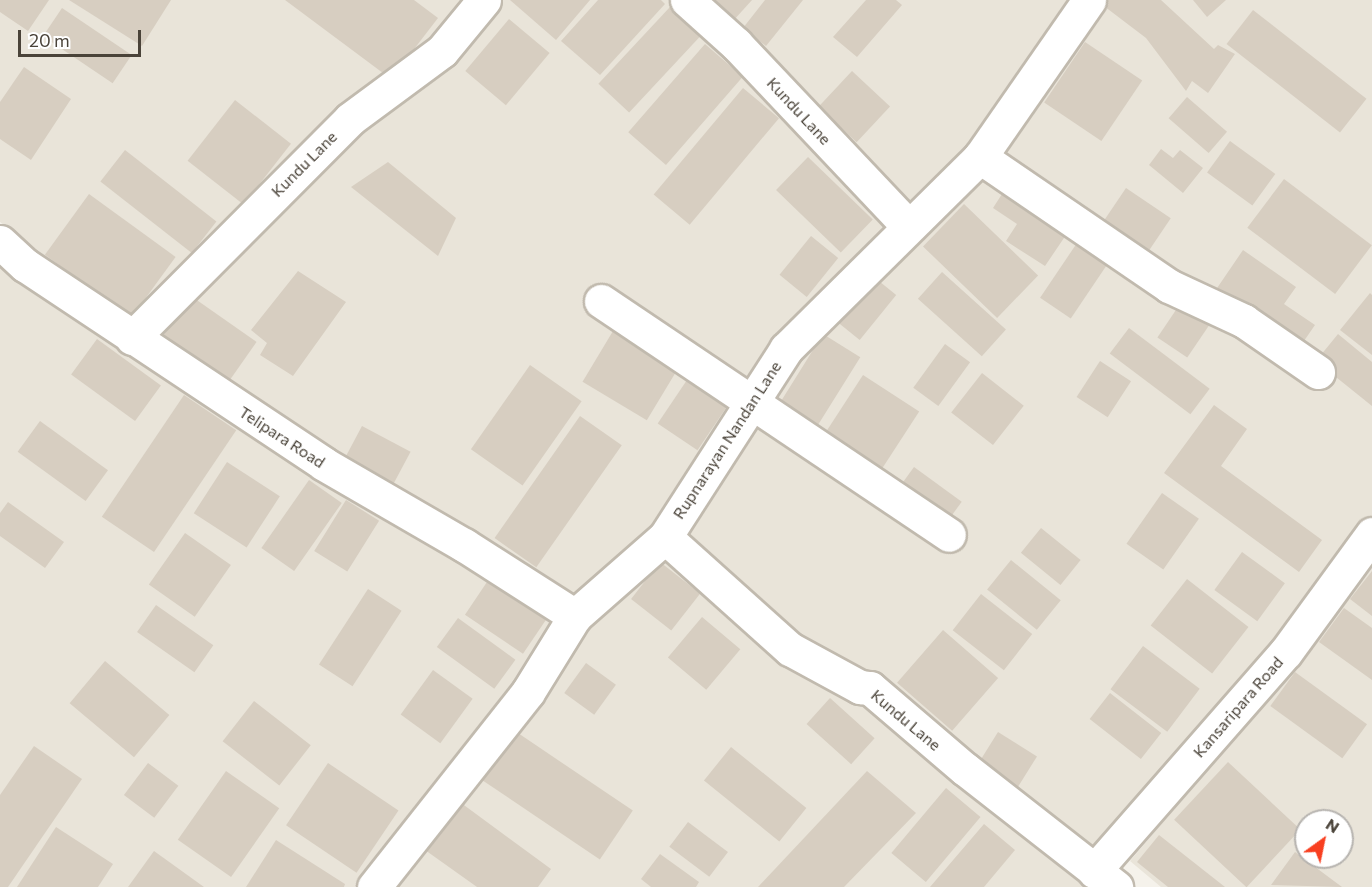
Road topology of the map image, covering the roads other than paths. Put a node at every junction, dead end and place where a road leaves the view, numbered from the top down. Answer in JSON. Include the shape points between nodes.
{"nodes":[{"id":1,"x":484,"y":0,"type":"edge"},
{"id":2,"x":687,"y":0,"type":"edge"},
{"id":3,"x":1089,"y":0,"type":"edge"},
{"id":4,"x":980,"y":157,"type":"junction"},
{"id":5,"x":908,"y":226,"type":"junction"},
{"id":6,"x":0,"y":242,"type":"edge"},
{"id":7,"x":601,"y":301,"type":"dead end"},
{"id":8,"x":132,"y":338,"type":"junction"},
{"id":9,"x":1318,"y":372,"type":"dead end"},
{"id":10,"x":752,"y":402,"type":"junction"},
{"id":11,"x":1372,"y":534,"type":"edge"},
{"id":12,"x":949,"y":535,"type":"dead end"},
{"id":13,"x":665,"y":537,"type":"junction"},
{"id":14,"x":575,"y":616,"type":"junction"},
{"id":15,"x":1105,"y":879,"type":"edge"},
{"id":16,"x":374,"y":887,"type":"edge"}],
"edges":[{"from":1,"to":8,"type":"street","name":"Kundu Lane","via":[[442,51],[350,119]]},
{"from":2,"to":5,"type":"street","name":"Kundu Lane","via":[[736,44]]},
{"from":3,"to":4,"type":"street","name":"Rupnarayan Nandan Lane"},
{"from":4,"to":5,"type":"street","name":"Rupnarayan Nandan Lane"},
{"from":4,"to":9,"type":"street","via":[[1169,286],[1239,318]]},
{"from":5,"to":10,"type":"street","name":"Rupnarayan Nandan Lane","via":[[786,349]]},
{"from":6,"to":8,"type":"street","name":"Telipara Road","via":[[26,266]]},
{"from":7,"to":10,"type":"street"},
{"from":8,"to":14,"type":"street","name":"Telipara Road","via":[[324,464],[464,544]]},
{"from":10,"to":12,"type":"street"},
{"from":10,"to":13,"type":"street","name":"Rupnarayan Nandan Lane"},
{"from":11,"to":15,"type":"street","name":"Kansaripara Road","via":[[1286,652]]},
{"from":13,"to":14,"type":"street","name":"Rupnarayan Nandan Lane"},
{"from":13,"to":15,"type":"street","name":"Kundu Lane","via":[[790,650],[860,687],[870,688]]},
{"from":14,"to":16,"type":"street","name":"Rupnarayan Nandan Lane","via":[[528,692]]}]}
